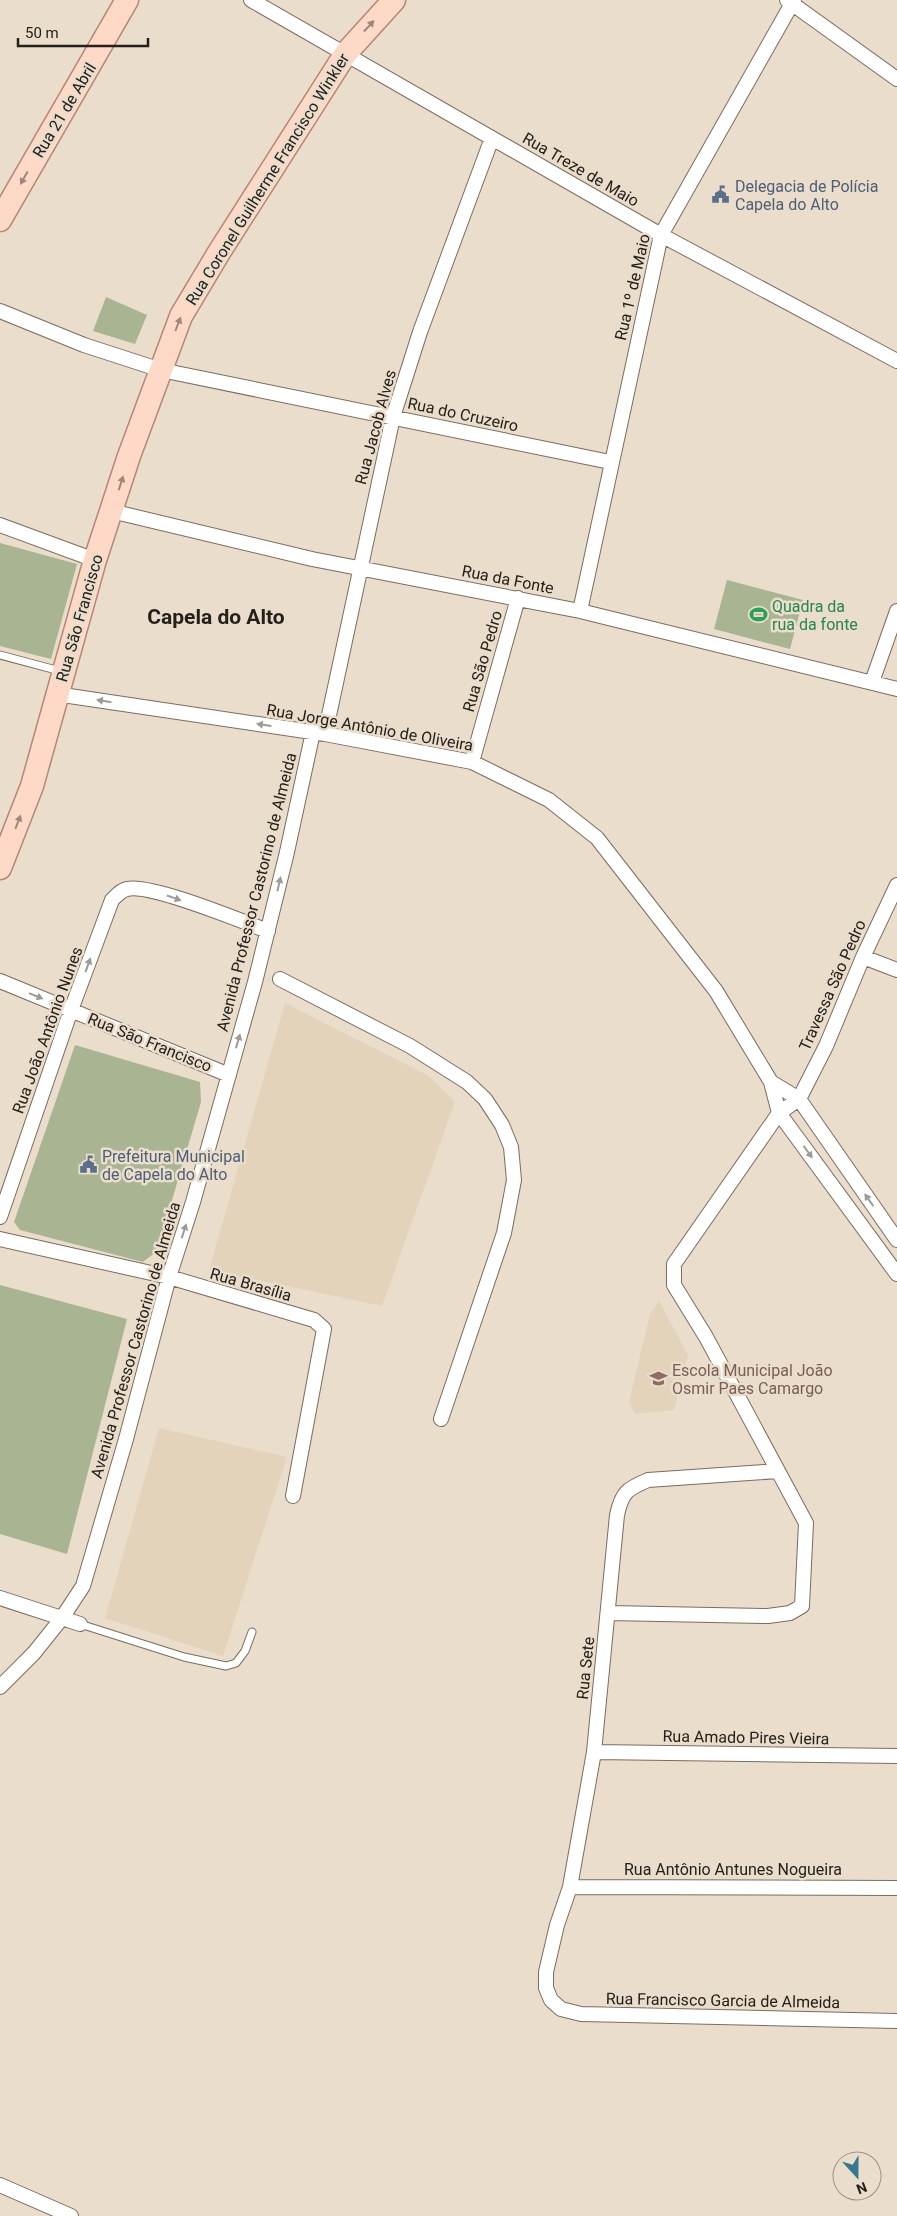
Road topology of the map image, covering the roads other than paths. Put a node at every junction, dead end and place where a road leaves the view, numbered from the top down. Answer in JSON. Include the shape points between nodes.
{"nodes":[{"id":1,"x":127,"y":0,"type":"edge"},
{"id":2,"x":251,"y":0,"type":"edge"},
{"id":3,"x":394,"y":0,"type":"edge"},
{"id":4,"x":791,"y":1,"type":"edge"},
{"id":5,"x":346,"y":53,"type":"junction"},
{"id":6,"x":897,"y":79,"type":"edge"},
{"id":7,"x":492,"y":138,"type":"junction"},
{"id":8,"x":0,"y":220,"type":"edge"},
{"id":9,"x":661,"y":235,"type":"junction"},
{"id":10,"x":0,"y":299,"type":"edge"},
{"id":11,"x":0,"y":311,"type":"edge"},
{"id":12,"x":22,"y":320,"type":"junction"},
{"id":13,"x":897,"y":361,"type":"edge"},
{"id":14,"x":161,"y":370,"type":"junction"},
{"id":15,"x":393,"y":416,"type":"junction"},
{"id":16,"x":610,"y":462,"type":"junction"},
{"id":17,"x":111,"y":511,"type":"junction"},
{"id":18,"x":0,"y":526,"type":"edge"},
{"id":19,"x":95,"y":560,"type":"junction"},
{"id":20,"x":359,"y":568,"type":"junction"},
{"id":21,"x":518,"y":598,"type":"junction"},
{"id":22,"x":580,"y":611,"type":"junction"},
{"id":23,"x":897,"y":611,"type":"edge"},
{"id":24,"x":0,"y":656,"type":"edge"},
{"id":25,"x":64,"y":672,"type":"junction"},
{"id":26,"x":872,"y":682,"type":"junction"},
{"id":27,"x":897,"y":690,"type":"edge"},
{"id":28,"x":56,"y":694,"type":"junction"},
{"id":29,"x":319,"y":733,"type":"junction"},
{"id":30,"x":472,"y":762,"type":"junction"},
{"id":31,"x":0,"y":868,"type":"edge"},
{"id":32,"x":897,"y":885,"type":"edge"},
{"id":33,"x":268,"y":931,"type":"junction"},
{"id":34,"x":863,"y":957,"type":"junction"},
{"id":35,"x":897,"y":970,"type":"edge"},
{"id":36,"x":280,"y":979,"type":"dead end"},
{"id":37,"x":0,"y":981,"type":"edge"},
{"id":38,"x":71,"y":1010,"type":"junction"},
{"id":39,"x":229,"y":1074,"type":"junction"},
{"id":40,"x":771,"y":1082,"type":"junction"},
{"id":41,"x":799,"y":1099,"type":"junction"},
{"id":42,"x":780,"y":1113,"type":"junction"},
{"id":43,"x":0,"y":1217,"type":"edge"},
{"id":44,"x":0,"y":1239,"type":"edge"},
{"id":45,"x":897,"y":1240,"type":"edge"},
{"id":46,"x":897,"y":1274,"type":"edge"},
{"id":47,"x":168,"y":1277,"type":"junction"},
{"id":48,"x":441,"y":1419,"type":"dead end"},
{"id":49,"x":778,"y":1471,"type":"junction"},
{"id":50,"x":293,"y":1496,"type":"dead end"},
{"id":51,"x":0,"y":1598,"type":"edge"},
{"id":52,"x":608,"y":1613,"type":"junction"},
{"id":53,"x":62,"y":1618,"type":"junction"},
{"id":54,"x":80,"y":1624,"type":"joint"},
{"id":55,"x":252,"y":1632,"type":"dead end"},
{"id":56,"x":0,"y":1687,"type":"edge"},
{"id":57,"x":594,"y":1752,"type":"junction"},
{"id":58,"x":897,"y":1756,"type":"edge"},
{"id":59,"x":570,"y":1887,"type":"junction"},
{"id":60,"x":897,"y":1888,"type":"edge"},
{"id":61,"x":552,"y":2000,"type":"joint"},
{"id":62,"x":897,"y":2021,"type":"edge"},
{"id":63,"x":0,"y":2184,"type":"edge"},
{"id":64,"x":71,"y":2216,"type":"edge"}],
"edges":[{"from":1,"to":8,"type":"main road","name":"Rua 21 de Abril","one_way":true},
{"from":2,"to":5,"type":"street","name":"Rua Treze de Maio"},
{"from":5,"to":3,"type":"main road","name":"Rua Coronel Guilherme Francisco Winkler","one_way":true},
{"from":4,"to":6,"type":"street"},
{"from":4,"to":9,"type":"street","name":"Rua 1º de Maio"},
{"from":5,"to":7,"type":"street","name":"Rua Treze de Maio"},
{"from":14,"to":5,"type":"main road","name":"Rua Coronel Guilherme Francisco Winkler","one_way":true,"via":[[181,316]]},
{"from":7,"to":9,"type":"street","name":"Rua Treze de Maio"},
{"from":7,"to":15,"type":"street","name":"Rua Jacob Alves","via":[[420,332]]},
{"from":9,"to":13,"type":"street","name":"Rua Treze de Maio"},
{"from":9,"to":16,"type":"street","name":"Rua 1º de Maio"},
{"from":10,"to":12,"type":"street"},
{"from":11,"to":12,"type":"street","name":"Rua do Cruzeiro"},
{"from":12,"to":14,"type":"street","name":"Rua do Cruzeiro","via":[[84,345]]},
{"from":14,"to":15,"type":"street","name":"Rua do Cruzeiro"},
{"from":17,"to":14,"type":"main road","name":"Rua São Francisco","one_way":true},
{"from":15,"to":16,"type":"street","name":"Rua do Cruzeiro"},
{"from":15,"to":20,"type":"street","name":"Rua Jacob Alves"},
{"from":16,"to":22,"type":"street","name":"Rua 1º de Maio"},
{"from":17,"to":19,"type":"main road","name":"Rua São Francisco"},
{"from":17,"to":20,"type":"street","name":"Rua da Fonte"},
{"from":18,"to":19,"type":"street"},
{"from":19,"to":25,"type":"main road","name":"Rua São Francisco"},
{"from":20,"to":21,"type":"street","name":"Rua da Fonte"},
{"from":20,"to":29,"type":"street","name":"Rua Jacob Alves"},
{"from":21,"to":22,"type":"street","name":"Rua da Fonte"},
{"from":21,"to":30,"type":"street","name":"Rua São Pedro"},
{"from":22,"to":26,"type":"street","name":"Rua da Fonte"},
{"from":23,"to":26,"type":"street"},
{"from":24,"to":25,"type":"lane"},
{"from":25,"to":28,"type":"main road","name":"Rua São Francisco"},
{"from":26,"to":27,"type":"street","name":"Rua da Fonte"},
{"from":29,"to":28,"type":"street","name":"Rua Jorge Antônio de Oliveira","one_way":true},
{"from":31,"to":28,"type":"main road","name":"Rua São Francisco","one_way":true,"via":[[32,786]]},
{"from":29,"to":30,"type":"street","name":"Rua Jorge Antônio de Oliveira"},
{"from":33,"to":29,"type":"street","name":"Avenida Professor Castorino de Almeida","one_way":true},
{"from":30,"to":40,"type":"street","name":"Rua Jorge Antônio de Oliveira","via":[[549,800],[597,838],[716,991]]},
{"from":32,"to":34,"type":"street","name":"Travessa São Pedro"},
{"from":38,"to":33,"type":"street","name":"Rua João Antônio Nunes","one_way":true,"via":[[112,900],[127,889],[151,890]]},
{"from":39,"to":33,"type":"street","name":"Avenida Professor Castorino de Almeida","one_way":true},
{"from":34,"to":35,"type":"street"},
{"from":34,"to":41,"type":"street","name":"Travessa São Pedro","via":[[826,1046]]},
{"from":36,"to":48,"type":"street","via":[[410,1046],[466,1082],[485,1099],[502,1125],[511,1147],[514,1180],[504,1233]]},
{"from":37,"to":38,"type":"street","name":"Rua São Francisco","one_way":true},
{"from":38,"to":39,"type":"street","name":"Rua São Francisco"},
{"from":38,"to":43,"type":"street","name":"Rua João Antônio Nunes"},
{"from":47,"to":39,"type":"street","name":"Avenida Professor Castorino de Almeida","one_way":true},
{"from":40,"to":41,"type":"street"},
{"from":40,"to":42,"type":"street"},
{"from":41,"to":42,"type":"street"},
{"from":45,"to":41,"type":"street","one_way":true},
{"from":42,"to":46,"type":"street","one_way":true},
{"from":42,"to":49,"type":"street","via":[[674,1264],[674,1285],[706,1337]]},
{"from":44,"to":47,"type":"street","name":"Rua Brasília"},
{"from":47,"to":50,"type":"street","name":"Rua Brasília","via":[[314,1320],[324,1329]]},
{"from":47,"to":53,"type":"street","name":"Avenida Professor Castorino de Almeida","via":[[83,1586]]},
{"from":49,"to":52,"type":"street","name":"Rua Sete","via":[[648,1480],[631,1487],[621,1496],[617,1514]]},
{"from":49,"to":52,"type":"street","via":[[806,1523],[802,1606],[790,1613],[768,1616]]},
{"from":51,"to":53,"type":"street"},
{"from":52,"to":57,"type":"street","name":"Rua Sete"},
{"from":53,"to":54,"type":"street"},
{"from":53,"to":56,"type":"street","name":"Avenida Professor Castorino de Almeida","via":[[34,1653]]},
{"from":54,"to":55,"type":"lane","via":[[184,1657],[226,1666],[236,1663]]},
{"from":57,"to":58,"type":"street","name":"Rua Amado Pires Vieira"},
{"from":57,"to":59,"type":"street","name":"Rua Sete"},
{"from":59,"to":60,"type":"street","name":"Rua Antônio Antunes Nogueira"},
{"from":59,"to":61,"type":"street","name":"Rua Sete","via":[[546,1972],[546,1988]]},
{"from":61,"to":62,"type":"street","name":"Rua Francisco Garcia de Almeida","via":[[561,2009],[581,2014]]},
{"from":63,"to":64,"type":"street"}]}
